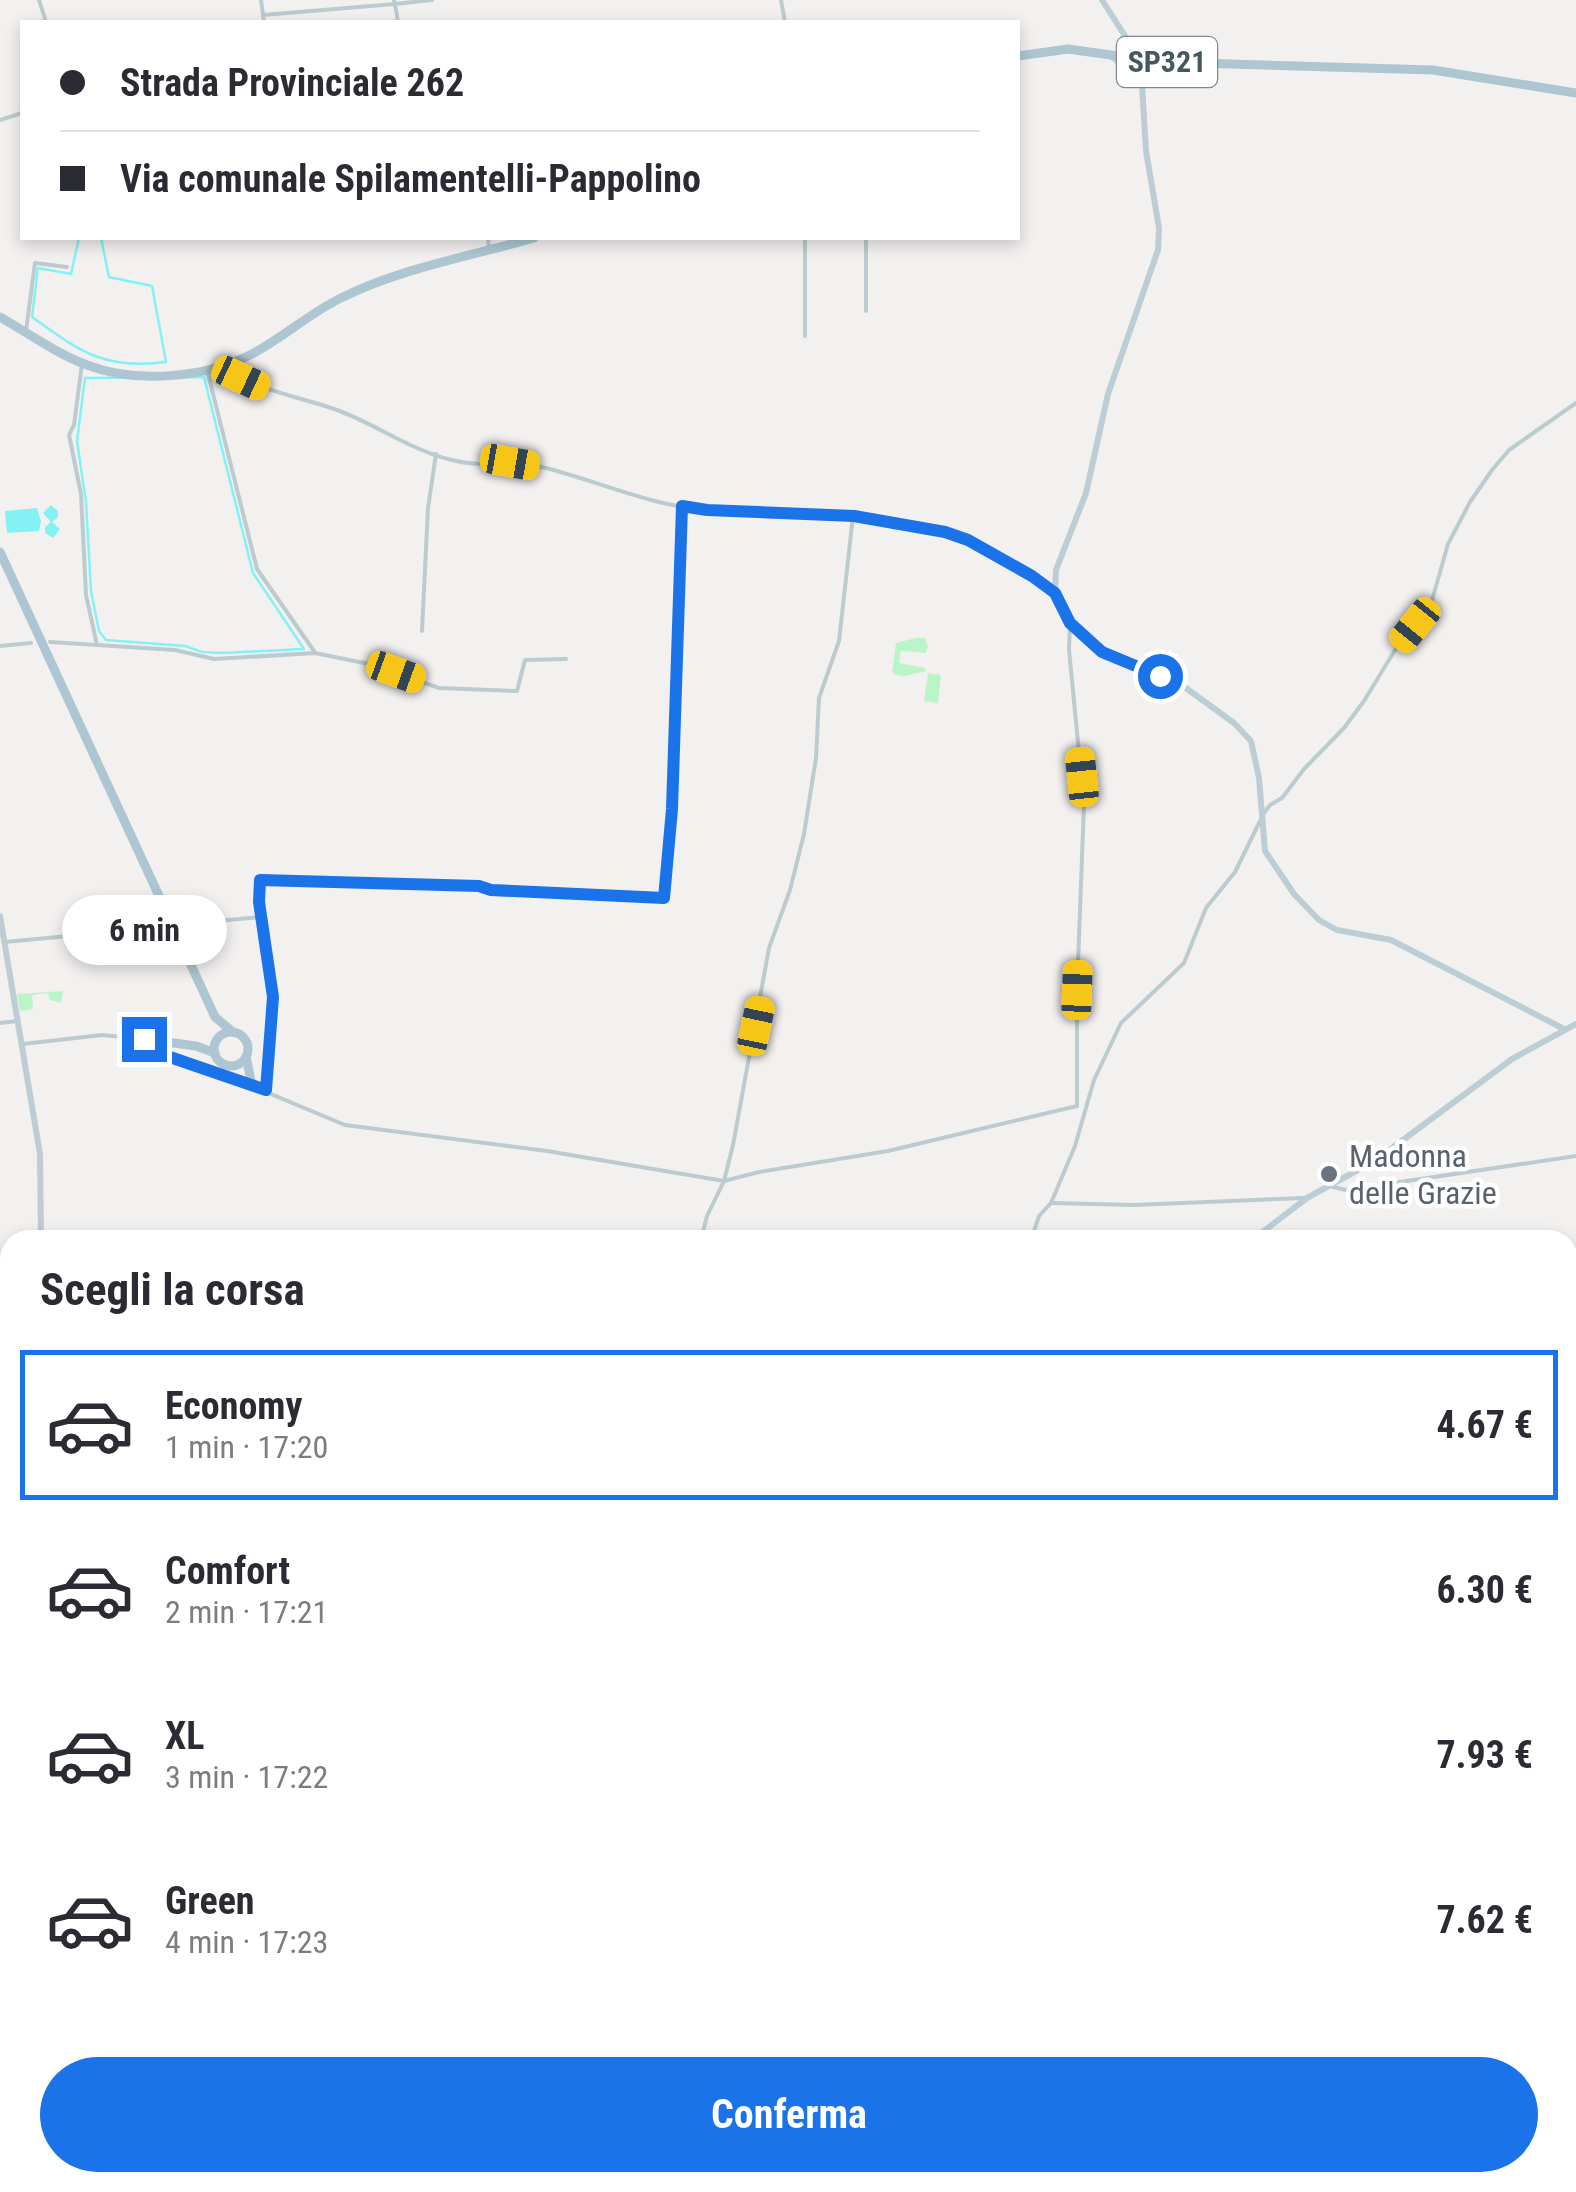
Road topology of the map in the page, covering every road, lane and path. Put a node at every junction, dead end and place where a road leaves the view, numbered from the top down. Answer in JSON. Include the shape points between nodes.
{"nodes":[{"id":1,"x":261,"y":0,"type":"edge"},
{"id":2,"x":432,"y":0,"type":"edge"},
{"id":3,"x":1102,"y":0,"type":"edge"},
{"id":4,"x":395,"y":2,"type":"edge"},
{"id":5,"x":263,"y":15,"type":"junction"},
{"id":6,"x":264,"y":20,"type":"edge"},
{"id":7,"x":1122,"y":34,"type":"junction"},
{"id":8,"x":1132,"y":48,"type":"junction"},
{"id":9,"x":1106,"y":54,"type":"junction"},
{"id":10,"x":1020,"y":56,"type":"edge"},
{"id":11,"x":1136,"y":60,"type":"junction"},
{"id":12,"x":1162,"y":62,"type":"junction"},
{"id":13,"x":1142,"y":90,"type":"junction"},
{"id":14,"x":1576,"y":92,"type":"edge"},
{"id":15,"x":488,"y":240,"type":"edge"},
{"id":16,"x":527,"y":240,"type":"edge"},
{"id":17,"x":805,"y":240,"type":"edge"},
{"id":18,"x":866,"y":240,"type":"edge"},
{"id":19,"x":490,"y":250,"type":"junction"},
{"id":20,"x":67,"y":266,"type":"dead end"},
{"id":21,"x":866,"y":311,"type":"dead end"},
{"id":22,"x":0,"y":316,"type":"edge"},
{"id":23,"x":26,"y":331,"type":"junction"},
{"id":24,"x":805,"y":336,"type":"dead end"},
{"id":25,"x":82,"y":364,"type":"junction"},
{"id":26,"x":225,"y":366,"type":"junction"},
{"id":27,"x":207,"y":370,"type":"junction"},
{"id":28,"x":1576,"y":403,"type":"edge"},
{"id":29,"x":436,"y":454,"type":"junction"},
{"id":30,"x":682,"y":506,"type":"junction"},
{"id":31,"x":854,"y":516,"type":"junction"},
{"id":32,"x":0,"y":552,"type":"edge"},
{"id":33,"x":1055,"y":593,"type":"junction"},
{"id":34,"x":1070,"y":623,"type":"junction"},
{"id":35,"x":422,"y":631,"type":"dead end"},
{"id":36,"x":50,"y":642,"type":"dead end"},
{"id":37,"x":31,"y":643,"type":"dead end"},
{"id":38,"x":96,"y":645,"type":"junction"},
{"id":39,"x":0,"y":646,"type":"edge"},
{"id":40,"x":315,"y":653,"type":"junction"},
{"id":41,"x":566,"y":659,"type":"dead end"},
{"id":42,"x":1262,"y":817,"type":"junction"},
{"id":43,"x":0,"y":916,"type":"edge"},
{"id":44,"x":262,"y":916,"type":"junction"},
{"id":45,"x":184,"y":924,"type":"dead end"},
{"id":46,"x":163,"y":927,"type":"dead end"},
{"id":47,"x":5,"y":942,"type":"junction"},
{"id":48,"x":216,"y":1017,"type":"junction"},
{"id":49,"x":18,"y":1021,"type":"junction"},
{"id":50,"x":0,"y":1023,"type":"edge"},
{"id":51,"x":1576,"y":1024,"type":"edge"},
{"id":52,"x":1564,"y":1030,"type":"junction"},
{"id":53,"x":232,"y":1032,"type":"junction"},
{"id":54,"x":144,"y":1039,"type":"junction"},
{"id":55,"x":218,"y":1039,"type":"junction"},
{"id":56,"x":23,"y":1044,"type":"junction"},
{"id":57,"x":196,"y":1046,"type":"junction"},
{"id":58,"x":215,"y":1053,"type":"junction"},
{"id":59,"x":242,"y":1060,"type":"junction"},
{"id":60,"x":251,"y":1080,"type":"junction"},
{"id":61,"x":266,"y":1090,"type":"junction"},
{"id":62,"x":1576,"y":1156,"type":"edge"},
{"id":63,"x":724,"y":1181,"type":"junction"},
{"id":64,"x":1329,"y":1186,"type":"junction"},
{"id":65,"x":1307,"y":1198,"type":"junction"},
{"id":66,"x":1050,"y":1203,"type":"junction"},
{"id":67,"x":41,"y":1230,"type":"edge"},
{"id":68,"x":704,"y":1230,"type":"edge"},
{"id":69,"x":1034,"y":1230,"type":"edge"},
{"id":70,"x":1265,"y":1230,"type":"edge"}],
"edges":[{"from":1,"to":5,"type":"street"},
{"from":2,"to":4,"type":"street"},
{"from":3,"to":7,"type":"street"},
{"from":4,"to":5,"type":"street"},
{"from":5,"to":6,"type":"street"},
{"from":7,"to":8,"type":"street"},
{"from":7,"to":9,"type":"street","via":[[1116,50]]},
{"from":7,"to":11,"type":"street","via":[[1128,56]]},
{"from":8,"to":11,"type":"street"},
{"from":8,"to":12,"type":"street"},
{"from":9,"to":10,"type":"main road","number":"SP321","via":[[1068,49]]},
{"from":9,"to":11,"type":"main road","number":"SP321"},
{"from":9,"to":13,"type":"street","via":[[1133,71]]},
{"from":11,"to":12,"type":"main road","number":"SP321"},
{"from":11,"to":13,"type":"street"},
{"from":12,"to":13,"type":"street","via":[[1146,72]]},
{"from":12,"to":14,"type":"main road","number":"SP321","via":[[1455,72]]},
{"from":13,"to":33,"type":"street","via":[[1158,250],[1108,394]]},
{"from":15,"to":19,"type":"street"},
{"from":16,"to":19,"type":"main road"},
{"from":17,"to":24,"type":"street"},
{"from":18,"to":21,"type":"street"},
{"from":19,"to":26,"type":"main road","via":[[345,296]]},
{"from":20,"to":23,"type":"street","via":[[35,262]]},
{"from":22,"to":23,"type":"main road"},
{"from":23,"to":25,"type":"main road"},
{"from":25,"to":27,"type":"main road","via":[[128,374]]},
{"from":25,"to":38,"type":"street","via":[[69,435]]},
{"from":26,"to":27,"type":"main road"},
{"from":26,"to":29,"type":"street","via":[[266,390],[340,411]]},
{"from":27,"to":40,"type":"street","via":[[257,569]]},
{"from":28,"to":42,"type":"street","via":[[1509,450],[1492,470],[1453,533],[1428,611],[1344,728]]},
{"from":29,"to":30,"type":"street","via":[[457,462],[544,467]]},
{"from":29,"to":35,"type":"street"},
{"from":30,"to":31,"type":"street"},
{"from":30,"to":44,"type":"street","via":[[664,898],[260,880]]},
{"from":31,"to":33,"type":"street","via":[[968,540]]},
{"from":31,"to":63,"type":"street","via":[[839,641],[819,698],[804,834],[769,948]]},
{"from":32,"to":48,"type":"main road"},
{"from":33,"to":34,"type":"street"},
{"from":34,"to":42,"type":"street","via":[[1102,652],[1179,683],[1234,723],[1251,741]]},
{"from":34,"to":63,"type":"street","via":[[1084,804],[1077,1106]]},
{"from":36,"to":38,"type":"street"},
{"from":37,"to":39,"type":"street"},
{"from":38,"to":40,"type":"street","via":[[214,659]]},
{"from":40,"to":41,"type":"street","via":[[439,688],[486,692],[517,691],[525,660]]},
{"from":42,"to":52,"type":"street","via":[[1265,851],[1319,920],[1391,940]]},
{"from":42,"to":66,"type":"street","via":[[1235,872],[1206,908],[1184,963],[1121,1023]]},
{"from":43,"to":47,"type":"street"},
{"from":44,"to":45,"type":"street"},
{"from":44,"to":61,"type":"street","via":[[273,997]]},
{"from":46,"to":47,"type":"street"},
{"from":47,"to":49,"type":"street"},
{"from":48,"to":53,"type":"main road"},
{"from":48,"to":55,"type":"main road"},
{"from":49,"to":50,"type":"street"},
{"from":49,"to":56,"type":"street"},
{"from":51,"to":52,"type":"street"},
{"from":52,"to":64,"type":"street"},
{"from":53,"to":55,"type":"main road"},
{"from":53,"to":59,"type":"main road","via":[[246,1041]]},
{"from":54,"to":56,"type":"street","via":[[102,1034]]},
{"from":54,"to":57,"type":"main road"},
{"from":54,"to":60,"type":"street","via":[[164,1055]]},
{"from":55,"to":57,"type":"main road"},
{"from":55,"to":58,"type":"main road"},
{"from":56,"to":67,"type":"street","via":[[41,1176]]},
{"from":57,"to":58,"type":"main road"},
{"from":58,"to":59,"type":"main road","via":[[226,1065]]},
{"from":59,"to":60,"type":"main road"},
{"from":60,"to":61,"type":"street"},
{"from":61,"to":63,"type":"street","via":[[345,1126]]},
{"from":62,"to":64,"type":"street","via":[[1346,1190]]},
{"from":63,"to":68,"type":"street"},
{"from":64,"to":65,"type":"street"},
{"from":65,"to":66,"type":"street"},
{"from":65,"to":70,"type":"street"},
{"from":66,"to":69,"type":"street"}]}
